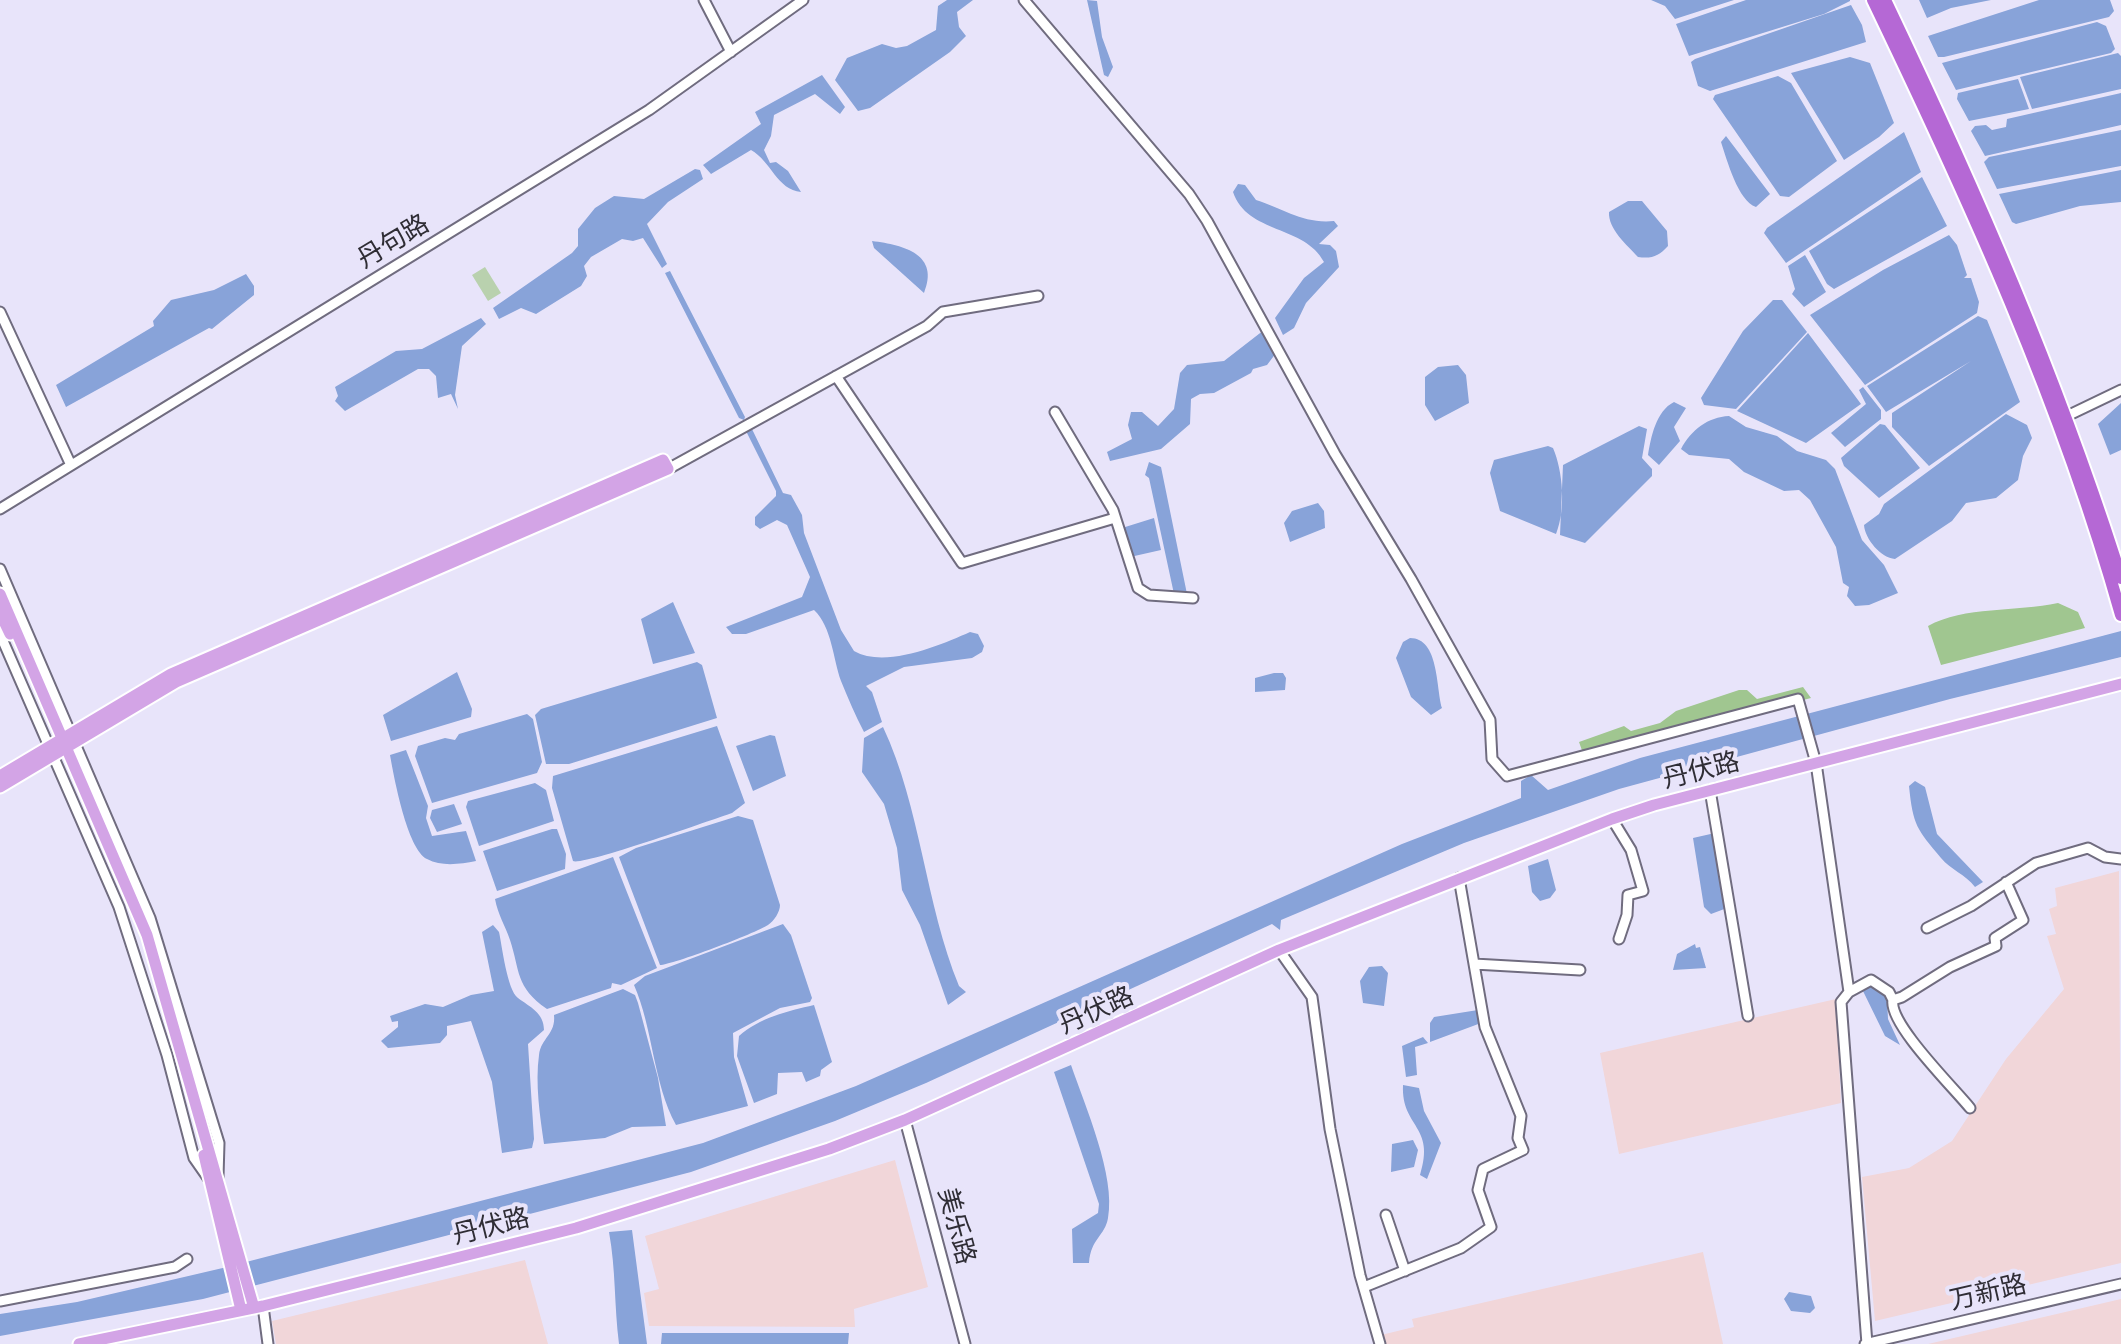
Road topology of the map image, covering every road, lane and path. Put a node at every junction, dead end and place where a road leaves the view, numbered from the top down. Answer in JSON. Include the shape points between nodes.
{"nodes":[{"id":1,"x":704,"y":0,"type":"edge"},
{"id":2,"x":803,"y":0,"type":"edge"},
{"id":3,"x":1024,"y":0,"type":"edge"},
{"id":4,"x":1873,"y":0,"type":"edge"},
{"id":5,"x":1885,"y":0,"type":"edge"},
{"id":6,"x":731,"y":52,"type":"junction"},
{"id":7,"x":1038,"y":296,"type":"dead end"},
{"id":8,"x":0,"y":312,"type":"edge"},
{"id":9,"x":836,"y":376,"type":"junction"},
{"id":10,"x":2121,"y":390,"type":"edge"},
{"id":11,"x":1055,"y":412,"type":"dead end"},
{"id":12,"x":2067,"y":416,"type":"junction"},
{"id":13,"x":70,"y":463,"type":"junction"},
{"id":14,"x":668,"y":469,"type":"joint"},
{"id":15,"x":0,"y":509,"type":"edge"},
{"id":16,"x":1115,"y":518,"type":"junction"},
{"id":17,"x":0,"y":569,"type":"edge"},
{"id":18,"x":2121,"y":578,"type":"edge"},
{"id":19,"x":0,"y":594,"type":"edge"},
{"id":20,"x":1193,"y":598,"type":"dead end"},
{"id":21,"x":0,"y":613,"type":"edge"},
{"id":22,"x":2121,"y":615,"type":"edge"},
{"id":23,"x":0,"y":634,"type":"edge"},
{"id":24,"x":2121,"y":684,"type":"edge"},
{"id":25,"x":63,"y":744,"type":"junction"},
{"id":26,"x":1814,"y":759,"type":"junction"},
{"id":27,"x":0,"y":776,"type":"edge"},
{"id":28,"x":0,"y":787,"type":"edge"},
{"id":29,"x":1710,"y":790,"type":"junction"},
{"id":30,"x":1612,"y":819,"type":"junction"},
{"id":31,"x":2121,"y":859,"type":"edge"},
{"id":32,"x":1459,"y":878,"type":"junction"},
{"id":33,"x":2006,"y":882,"type":"junction"},
{"id":34,"x":1927,"y":928,"type":"dead end"},
{"id":35,"x":1619,"y":939,"type":"dead end"},
{"id":36,"x":1279,"y":950,"type":"junction"},
{"id":37,"x":1474,"y":964,"type":"junction"},
{"id":38,"x":1580,"y":970,"type":"dead end"},
{"id":39,"x":1849,"y":992,"type":"junction"},
{"id":40,"x":1893,"y":1000,"type":"junction"},
{"id":41,"x":1748,"y":1016,"type":"dead end"},
{"id":42,"x":1970,"y":1108,"type":"dead end"},
{"id":43,"x":905,"y":1120,"type":"junction"},
{"id":44,"x":214,"y":1179,"type":"junction"},
{"id":45,"x":1386,"y":1215,"type":"dead end"},
{"id":46,"x":187,"y":1259,"type":"dead end"},
{"id":47,"x":1405,"y":1271,"type":"junction"},
{"id":48,"x":2121,"y":1284,"type":"edge"},
{"id":49,"x":1364,"y":1287,"type":"junction"},
{"id":50,"x":0,"y":1301,"type":"edge"},
{"id":51,"x":253,"y":1308,"type":"junction"},
{"id":52,"x":106,"y":1342,"type":"edge"},
{"id":53,"x":79,"y":1344,"type":"edge"},
{"id":54,"x":268,"y":1344,"type":"edge"},
{"id":55,"x":965,"y":1344,"type":"edge"},
{"id":56,"x":1380,"y":1344,"type":"edge"},
{"id":57,"x":1866,"y":1344,"type":"edge"}],
"edges":[{"from":1,"to":6,"type":"street"},
{"from":2,"to":6,"type":"street","name":"丹句路"},
{"from":3,"to":26,"type":"street","via":[[1207,221],[1490,720],[1492,759],[1507,776],[1798,699]]},
{"from":4,"to":22,"type":"highway","via":[[2023,328]]},
{"from":5,"to":12,"type":"highway","via":[[1992,228]]},
{"from":6,"to":13,"type":"street","name":"丹句路","via":[[649,110]]},
{"from":7,"to":9,"type":"street","via":[[943,312]]},
{"from":8,"to":13,"type":"street"},
{"from":9,"to":14,"type":"street"},
{"from":9,"to":16,"type":"street","via":[[962,563]]},
{"from":10,"to":12,"type":"street"},
{"from":11,"to":16,"type":"street"},
{"from":12,"to":18,"type":"highway"},
{"from":13,"to":15,"type":"street","name":"丹句路"},
{"from":14,"to":25,"type":"main road","via":[[176,682]]},
{"from":16,"to":20,"type":"street","via":[[1130,570],[1143,593]]},
{"from":17,"to":25,"type":"street"},
{"from":19,"to":25,"type":"main road"},
{"from":21,"to":25,"type":"main road"},
{"from":23,"to":25,"type":"street"},
{"from":24,"to":26,"type":"main road","name":"丹伏路"},
{"from":25,"to":27,"type":"main road"},
{"from":25,"to":28,"type":"main road"},
{"from":25,"to":44,"type":"main road","via":[[140,935]]},
{"from":25,"to":44,"type":"street","via":[[161,946],[219,1143]]},
{"from":26,"to":29,"type":"main road","name":"丹伏路"},
{"from":26,"to":39,"type":"street"},
{"from":29,"to":30,"type":"main road","name":"丹伏路"},
{"from":29,"to":41,"type":"street"},
{"from":30,"to":32,"type":"main road","name":"丹伏路"},
{"from":30,"to":35,"type":"street","via":[[1631,850],[1643,891],[1628,895]]},
{"from":31,"to":33,"type":"street","via":[[2088,848],[2036,863]]},
{"from":32,"to":36,"type":"main road","name":"丹伏路"},
{"from":32,"to":37,"type":"street"},
{"from":33,"to":34,"type":"street"},
{"from":33,"to":40,"type":"street","via":[[2023,920],[1995,938],[1996,946]]},
{"from":36,"to":43,"type":"main road","name":"丹伏路"},
{"from":36,"to":49,"type":"street","via":[[1312,997],[1330,1129]]},
{"from":37,"to":38,"type":"street"},
{"from":37,"to":47,"type":"street","via":[[1489,1044],[1521,1116],[1518,1138],[1523,1150],[1483,1169],[1478,1190],[1491,1227],[1461,1248]]},
{"from":39,"to":40,"type":"street","via":[[1871,980]]},
{"from":39,"to":57,"type":"street","via":[[1841,1002]]},
{"from":40,"to":42,"type":"street","via":[[1911,1043],[1931,1059]]},
{"from":43,"to":51,"type":"main road","name":"丹伏路","via":[[576,1228]]},
{"from":43,"to":55,"type":"street","name":"美乐路"},
{"from":44,"to":51,"type":"main road","via":[[243,1292]]},
{"from":45,"to":47,"type":"street"},
{"from":46,"to":50,"type":"street","via":[[175,1267]]},
{"from":47,"to":49,"type":"street"},
{"from":48,"to":57,"type":"street","name":"万新路"},
{"from":49,"to":56,"type":"street"},
{"from":51,"to":52,"type":"main road","name":"丹伏路"},
{"from":51,"to":54,"type":"street"},
{"from":52,"to":53,"type":"main road","name":"丹伏路"}]}
